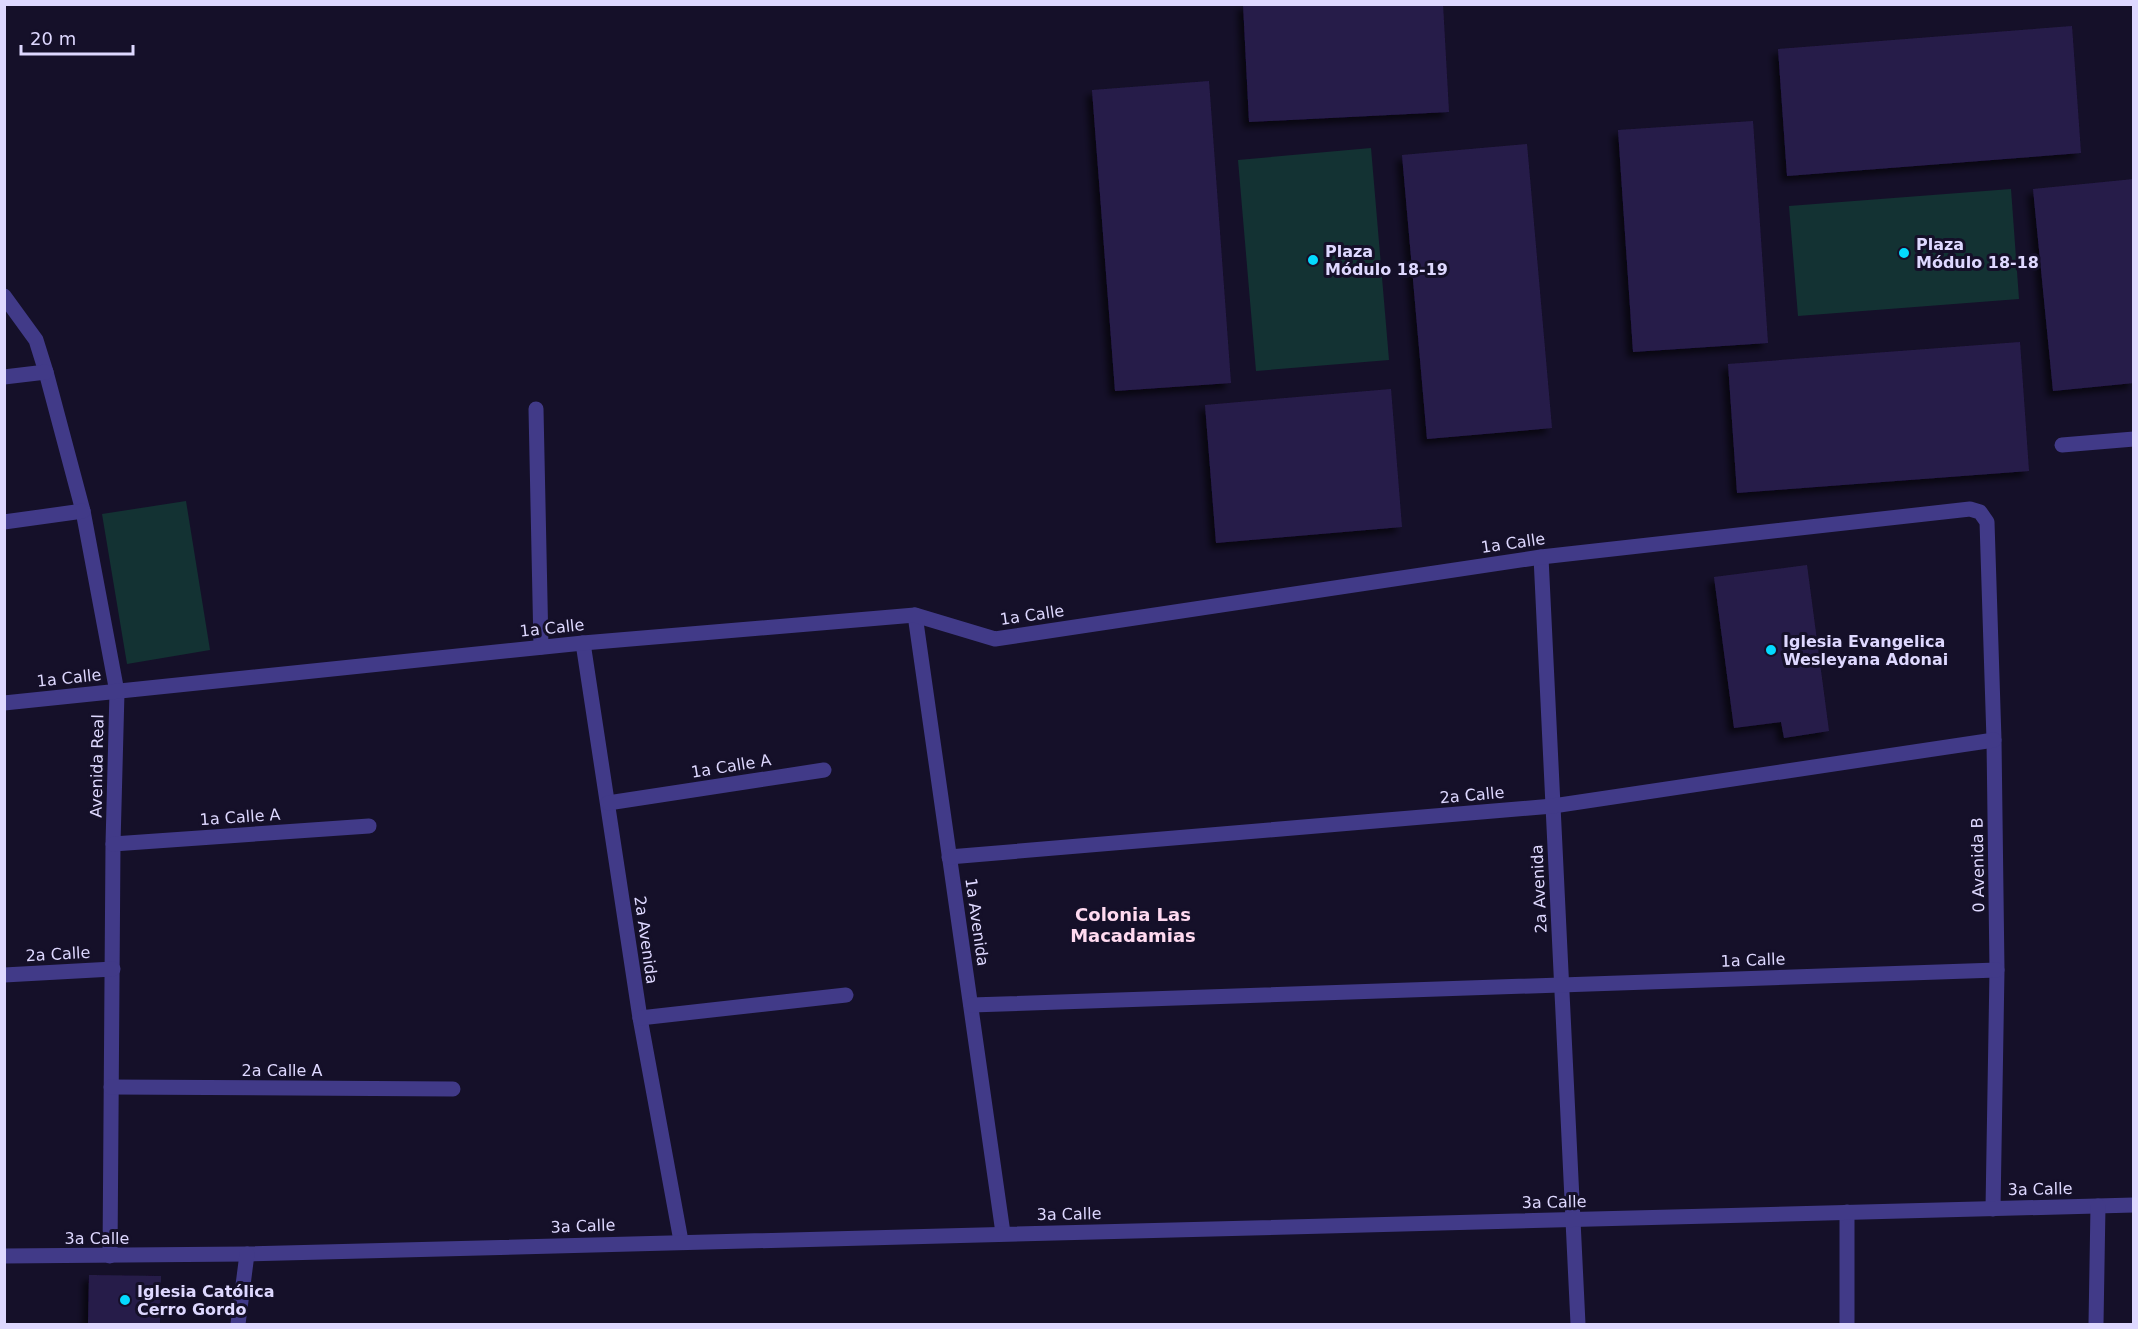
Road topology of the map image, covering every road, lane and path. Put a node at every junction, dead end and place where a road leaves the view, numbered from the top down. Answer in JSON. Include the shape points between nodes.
{"nodes":[{"id":1,"x":4,"y":296,"type":"edge"},
{"id":2,"x":46,"y":372,"type":"junction"},
{"id":3,"x":4,"y":377,"type":"edge"},
{"id":4,"x":536,"y":409,"type":"dead end"},
{"id":5,"x":2133,"y":439,"type":"edge"},
{"id":6,"x":2062,"y":445,"type":"dead end"},
{"id":7,"x":82,"y":511,"type":"junction"},
{"id":8,"x":4,"y":522,"type":"edge"},
{"id":9,"x":1987,"y":522,"type":"joint"},
{"id":10,"x":1541,"y":557,"type":"junction"},
{"id":11,"x":915,"y":615,"type":"junction"},
{"id":12,"x":583,"y":643,"type":"junction"},
{"id":13,"x":541,"y":647,"type":"junction"},
{"id":14,"x":117,"y":692,"type":"junction"},
{"id":15,"x":4,"y":703,"type":"edge"},
{"id":16,"x":1994,"y":740,"type":"junction"},
{"id":17,"x":824,"y":770,"type":"dead end"},
{"id":18,"x":608,"y":803,"type":"junction"},
{"id":19,"x":1553,"y":806,"type":"junction"},
{"id":20,"x":369,"y":826,"type":"dead end"},
{"id":21,"x":113,"y":844,"type":"junction"},
{"id":22,"x":949,"y":857,"type":"junction"},
{"id":23,"x":112,"y":969,"type":"junction"},
{"id":24,"x":1997,"y":970,"type":"junction"},
{"id":25,"x":4,"y":975,"type":"edge"},
{"id":26,"x":1562,"y":985,"type":"junction"},
{"id":27,"x":846,"y":995,"type":"dead end"},
{"id":28,"x":971,"y":1005,"type":"junction"},
{"id":29,"x":639,"y":1018,"type":"junction"},
{"id":30,"x":111,"y":1087,"type":"junction"},
{"id":31,"x":453,"y":1089,"type":"dead end"},
{"id":32,"x":2133,"y":1205,"type":"edge"},
{"id":33,"x":2098,"y":1206,"type":"junction"},
{"id":34,"x":1993,"y":1209,"type":"junction"},
{"id":35,"x":1847,"y":1212,"type":"junction"},
{"id":36,"x":1573,"y":1219,"type":"junction"},
{"id":37,"x":1003,"y":1233,"type":"junction"},
{"id":38,"x":681,"y":1241,"type":"junction"},
{"id":39,"x":247,"y":1254,"type":"junction"},
{"id":40,"x":4,"y":1256,"type":"edge"},
{"id":41,"x":110,"y":1256,"type":"junction"},
{"id":42,"x":238,"y":1324,"type":"edge"},
{"id":43,"x":1578,"y":1324,"type":"edge"},
{"id":44,"x":1847,"y":1324,"type":"edge"},
{"id":45,"x":2096,"y":1324,"type":"edge"}],
"edges":[{"from":1,"to":2,"type":"street","name":"Avenida Real","via":[[36,340]]},
{"from":2,"to":3,"type":"street"},
{"from":2,"to":7,"type":"street","name":"Avenida Real"},
{"from":4,"to":13,"type":"street"},
{"from":5,"to":6,"type":"street"},
{"from":7,"to":8,"type":"street"},
{"from":7,"to":14,"type":"street","name":"Avenida Real"},
{"from":9,"to":10,"type":"street","name":"1a Calle","via":[[1980,512],[1970,509]]},
{"from":9,"to":16,"type":"street","name":"0 Avenida B"},
{"from":10,"to":11,"type":"street","name":"1a Calle","via":[[995,639]]},
{"from":10,"to":19,"type":"street","name":"2a Avenida"},
{"from":11,"to":12,"type":"street","name":"1a Calle"},
{"from":11,"to":22,"type":"street","name":"1a Avenida"},
{"from":12,"to":13,"type":"street","name":"1a Calle"},
{"from":12,"to":18,"type":"street","name":"2a Avenida"},
{"from":13,"to":14,"type":"street","name":"1a Calle"},
{"from":14,"to":15,"type":"street","name":"1a Calle"},
{"from":14,"to":21,"type":"street","name":"Avenida Real"},
{"from":16,"to":19,"type":"street","name":"2a Calle"},
{"from":16,"to":24,"type":"street","name":"0 Avenida B"},
{"from":17,"to":18,"type":"street","name":"1a Calle A"},
{"from":18,"to":29,"type":"street","name":"2a Avenida"},
{"from":19,"to":22,"type":"street","name":"2a Calle"},
{"from":19,"to":26,"type":"street","name":"2a Avenida"},
{"from":20,"to":21,"type":"street","name":"1a Calle A"},
{"from":21,"to":23,"type":"street","name":"Avenida Real"},
{"from":22,"to":28,"type":"street","name":"1a Avenida"},
{"from":23,"to":25,"type":"street","name":"2a Calle"},
{"from":23,"to":30,"type":"street","name":"Avenida Real"},
{"from":24,"to":26,"type":"street","name":"1a Calle"},
{"from":24,"to":34,"type":"street","name":"0 Avenida B"},
{"from":26,"to":28,"type":"street","name":"1a Calle"},
{"from":26,"to":36,"type":"street","name":"2a Avenida"},
{"from":27,"to":29,"type":"street"},
{"from":28,"to":37,"type":"street","name":"1a Avenida"},
{"from":29,"to":38,"type":"street","name":"2a Avenida"},
{"from":30,"to":31,"type":"street","name":"2a Calle A"},
{"from":30,"to":41,"type":"street","name":"Avenida Real"},
{"from":32,"to":33,"type":"street","name":"3a Calle"},
{"from":33,"to":34,"type":"street","name":"3a Calle"},
{"from":33,"to":45,"type":"street"},
{"from":34,"to":35,"type":"street","name":"3a Calle"},
{"from":35,"to":36,"type":"street","name":"3a Calle"},
{"from":35,"to":44,"type":"street"},
{"from":36,"to":37,"type":"street","name":"3a Calle"},
{"from":36,"to":43,"type":"street"},
{"from":37,"to":38,"type":"street","name":"3a Calle"},
{"from":38,"to":39,"type":"street","name":"3a Calle"},
{"from":39,"to":41,"type":"street","name":"3a Calle"},
{"from":39,"to":42,"type":"street"},
{"from":40,"to":41,"type":"street","name":"3a Calle"}]}
